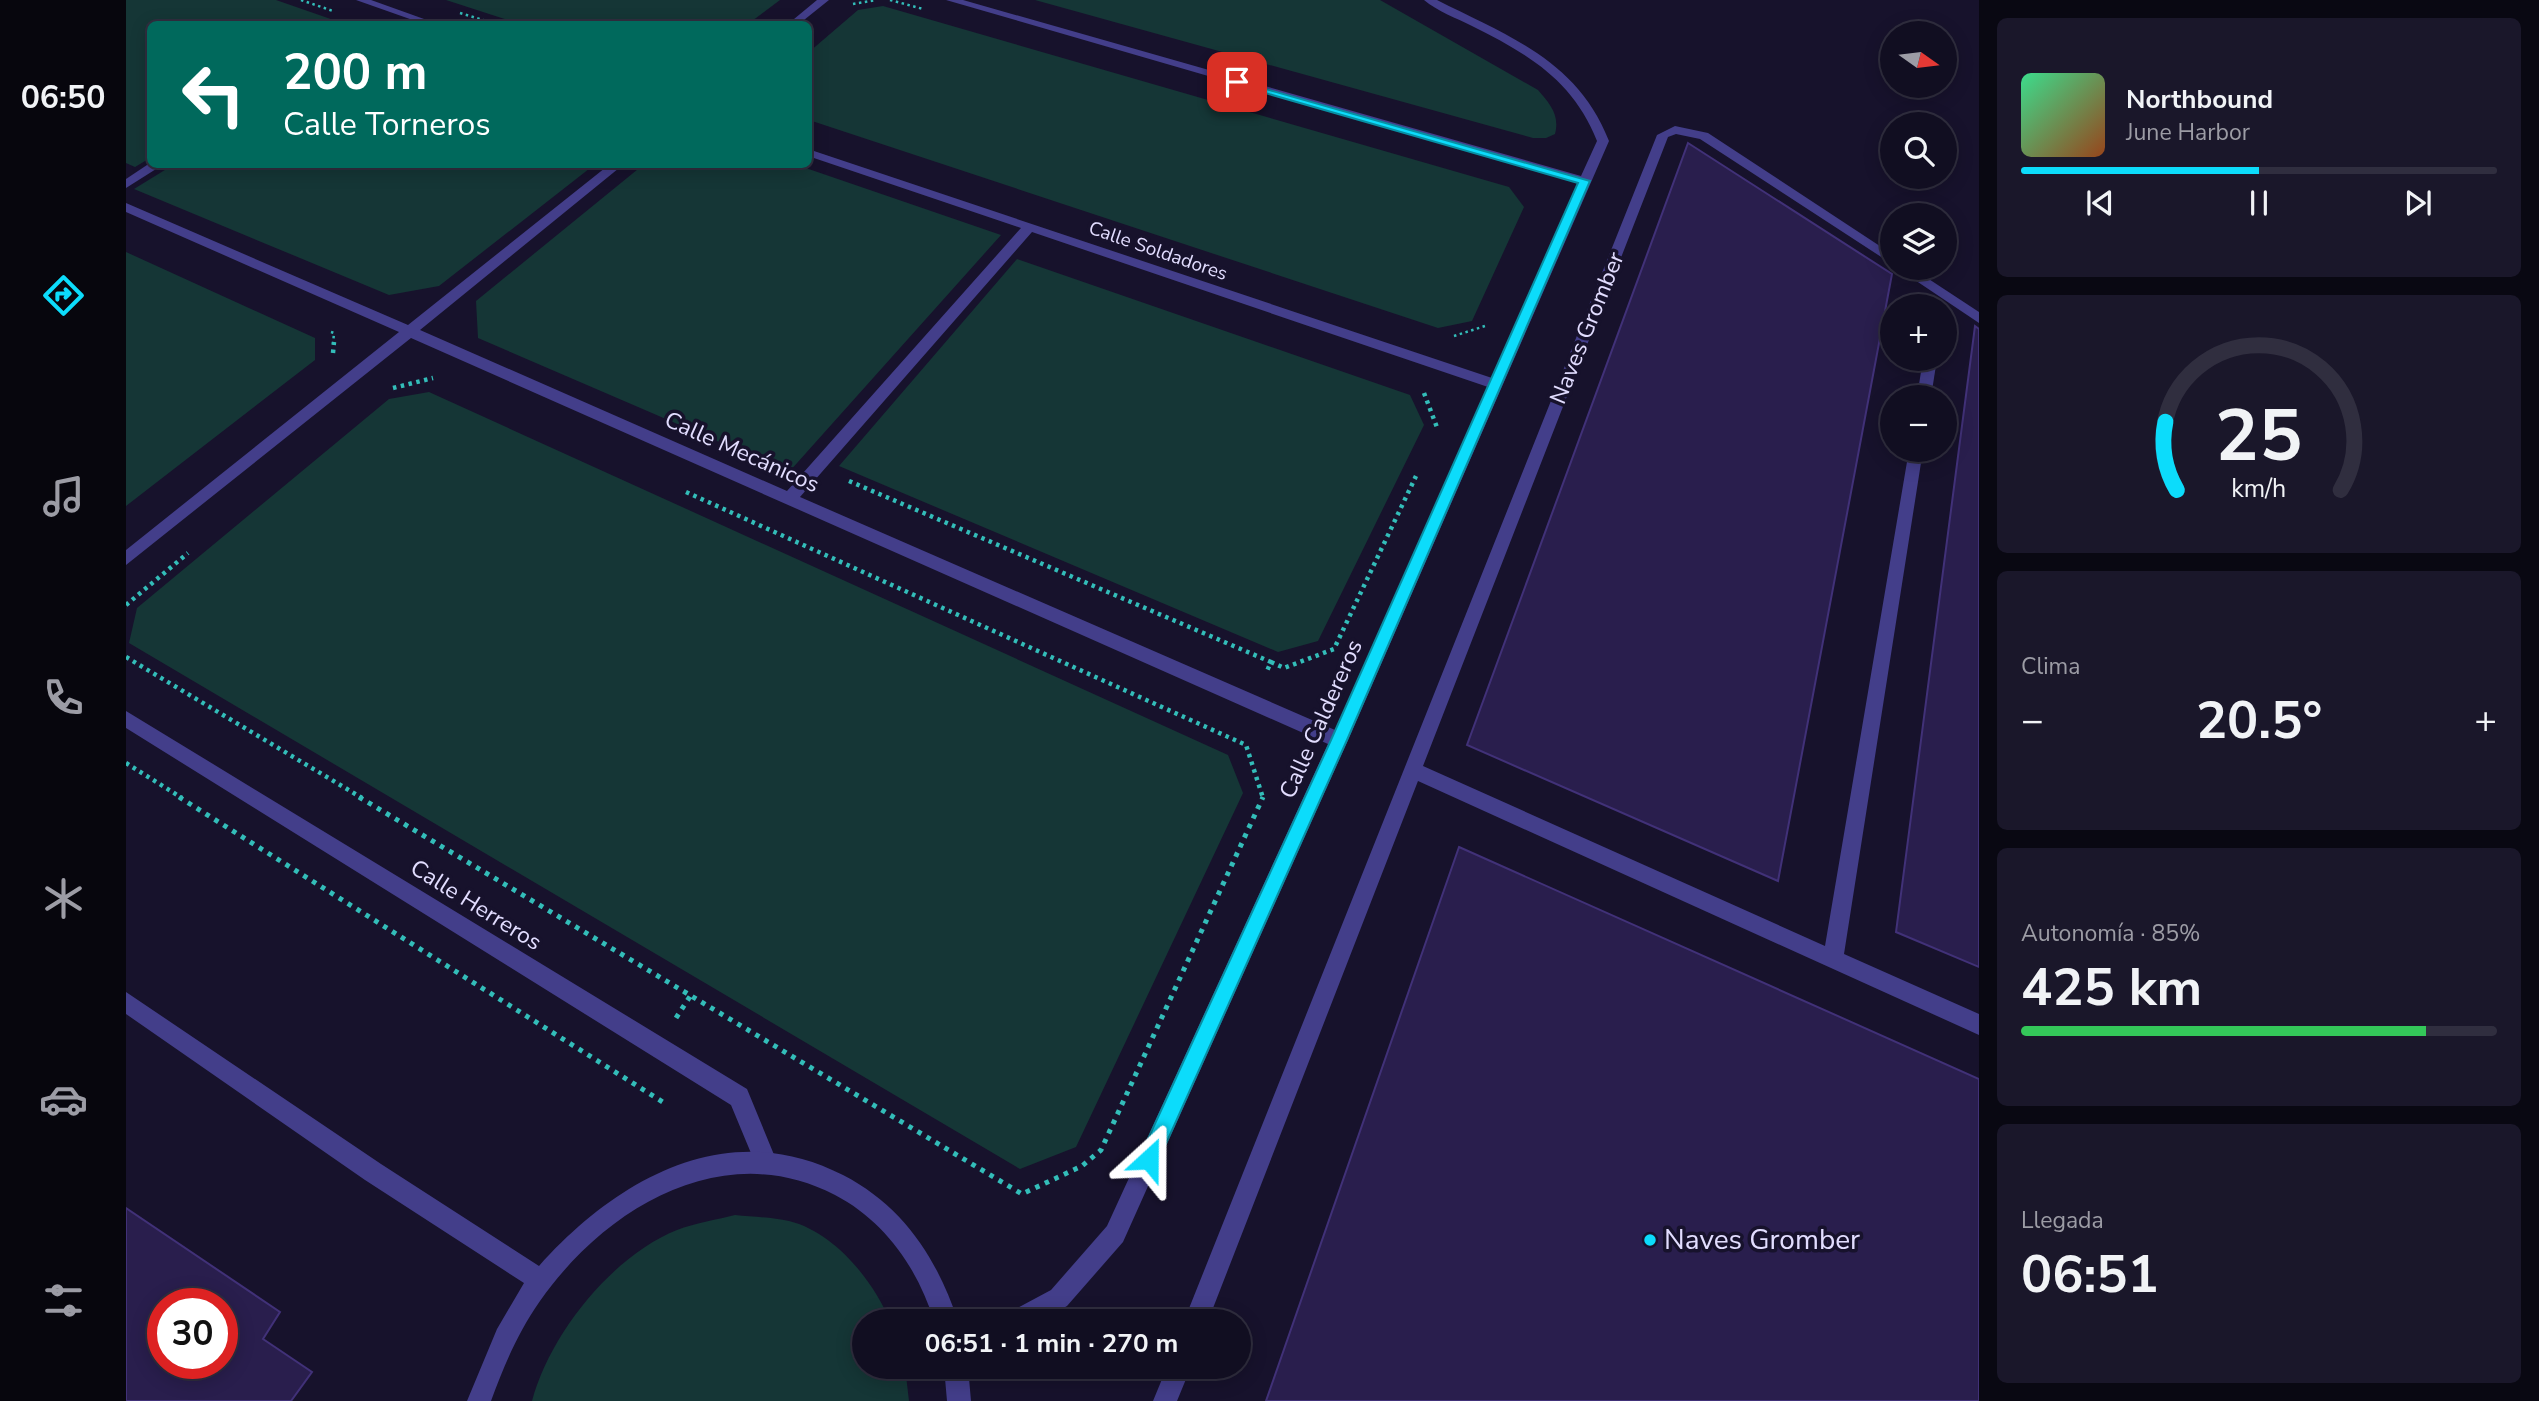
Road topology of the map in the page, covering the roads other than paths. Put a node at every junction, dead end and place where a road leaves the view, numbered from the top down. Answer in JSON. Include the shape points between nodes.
{"nodes":[{"id":1,"x":361,"y":0,"type":"edge"},
{"id":2,"x":824,"y":0,"type":"edge"},
{"id":3,"x":951,"y":0,"type":"edge"},
{"id":4,"x":1429,"y":0,"type":"edge"},
{"id":5,"x":402,"y":14,"type":"junction"},
{"id":6,"x":390,"y":21,"type":"edge"},
{"id":7,"x":424,"y":21,"type":"edge"},
{"id":8,"x":797,"y":21,"type":"edge"},
{"id":9,"x":812,"y":153,"type":"edge"},
{"id":10,"x":152,"y":168,"type":"edge"},
{"id":11,"x":613,"y":168,"type":"edge"},
{"id":12,"x":1584,"y":181,"type":"junction"},
{"id":13,"x":126,"y":184,"type":"edge"},
{"id":14,"x":126,"y":207,"type":"edge"},
{"id":15,"x":1028,"y":227,"type":"junction"},
{"id":16,"x":1880,"y":252,"type":"edge"},
{"id":17,"x":1917,"y":280,"type":"edge"},
{"id":18,"x":1933,"y":294,"type":"edge"},
{"id":19,"x":1957,"y":308,"type":"edge"},
{"id":20,"x":1979,"y":318,"type":"edge"},
{"id":21,"x":410,"y":331,"type":"junction"},
{"id":22,"x":1495,"y":384,"type":"junction"},
{"id":23,"x":1914,"y":462,"type":"edge"},
{"id":24,"x":790,"y":498,"type":"junction"},
{"id":25,"x":126,"y":559,"type":"edge"},
{"id":26,"x":126,"y":719,"type":"edge"},
{"id":27,"x":1339,"y":740,"type":"junction"},
{"id":28,"x":1412,"y":770,"type":"junction"},
{"id":29,"x":1833,"y":961,"type":"junction"},
{"id":30,"x":126,"y":1002,"type":"edge"},
{"id":31,"x":1979,"y":1025,"type":"edge"},
{"id":32,"x":765,"y":1162,"type":"junction"},
{"id":33,"x":540,"y":1280,"type":"junction"},
{"id":34,"x":941,"y":1309,"type":"edge"},
{"id":35,"x":1038,"y":1309,"type":"edge"},
{"id":36,"x":1201,"y":1309,"type":"edge"},
{"id":37,"x":957,"y":1379,"type":"edge"},
{"id":38,"x":1174,"y":1379,"type":"edge"},
{"id":39,"x":479,"y":1401,"type":"edge"},
{"id":40,"x":960,"y":1401,"type":"edge"},
{"id":41,"x":1165,"y":1401,"type":"edge"}],
"edges":[{"from":1,"to":5,"type":"street"},
{"from":2,"to":8,"type":"street"},
{"from":3,"to":12,"type":"street"},
{"from":4,"to":12,"type":"street","name":"Calle Caldereros","via":[[1537,58],[1585,100],[1603,141]]},
{"from":5,"to":6,"type":"street"},
{"from":5,"to":7,"type":"street"},
{"from":9,"to":15,"type":"street","name":"Calle Soldadores"},
{"from":10,"to":13,"type":"street"},
{"from":11,"to":21,"type":"street"},
{"from":12,"to":22,"type":"street","name":"Calle Caldereros"},
{"from":14,"to":21,"type":"street","name":"Calle Mecánicos"},
{"from":15,"to":22,"type":"street","name":"Calle Soldadores"},
{"from":15,"to":24,"type":"street"},
{"from":16,"to":28,"type":"street","name":"Naves Gromber","via":[[1704,136],[1675,131],[1663,135]]},
{"from":17,"to":18,"type":"street"},
{"from":19,"to":20,"type":"street"},
{"from":21,"to":24,"type":"street","name":"Calle Mecánicos"},
{"from":21,"to":25,"type":"street"},
{"from":22,"to":27,"type":"street","name":"Calle Caldereros"},
{"from":23,"to":29,"type":"street"},
{"from":24,"to":27,"type":"street","name":"Calle Mecánicos"},
{"from":26,"to":32,"type":"street","name":"Calle Herreros","via":[[739,1097]]},
{"from":27,"to":35,"type":"street","name":"Calle Caldereros","via":[[1115,1234],[1059,1298]]},
{"from":28,"to":29,"type":"street"},
{"from":28,"to":36,"type":"street","name":"Naves Gromber"},
{"from":29,"to":31,"type":"street"},
{"from":30,"to":33,"type":"street"},
{"from":32,"to":33,"type":"street","via":[[686,1171],[648,1188],[609,1212]]},
{"from":32,"to":34,"type":"street","via":[[803,1168],[839,1182],[871,1204],[900,1232],[924,1268]]},
{"from":33,"to":39,"type":"street","via":[[514,1320]]},
{"from":37,"to":40,"type":"street"},
{"from":38,"to":41,"type":"street"}]}
